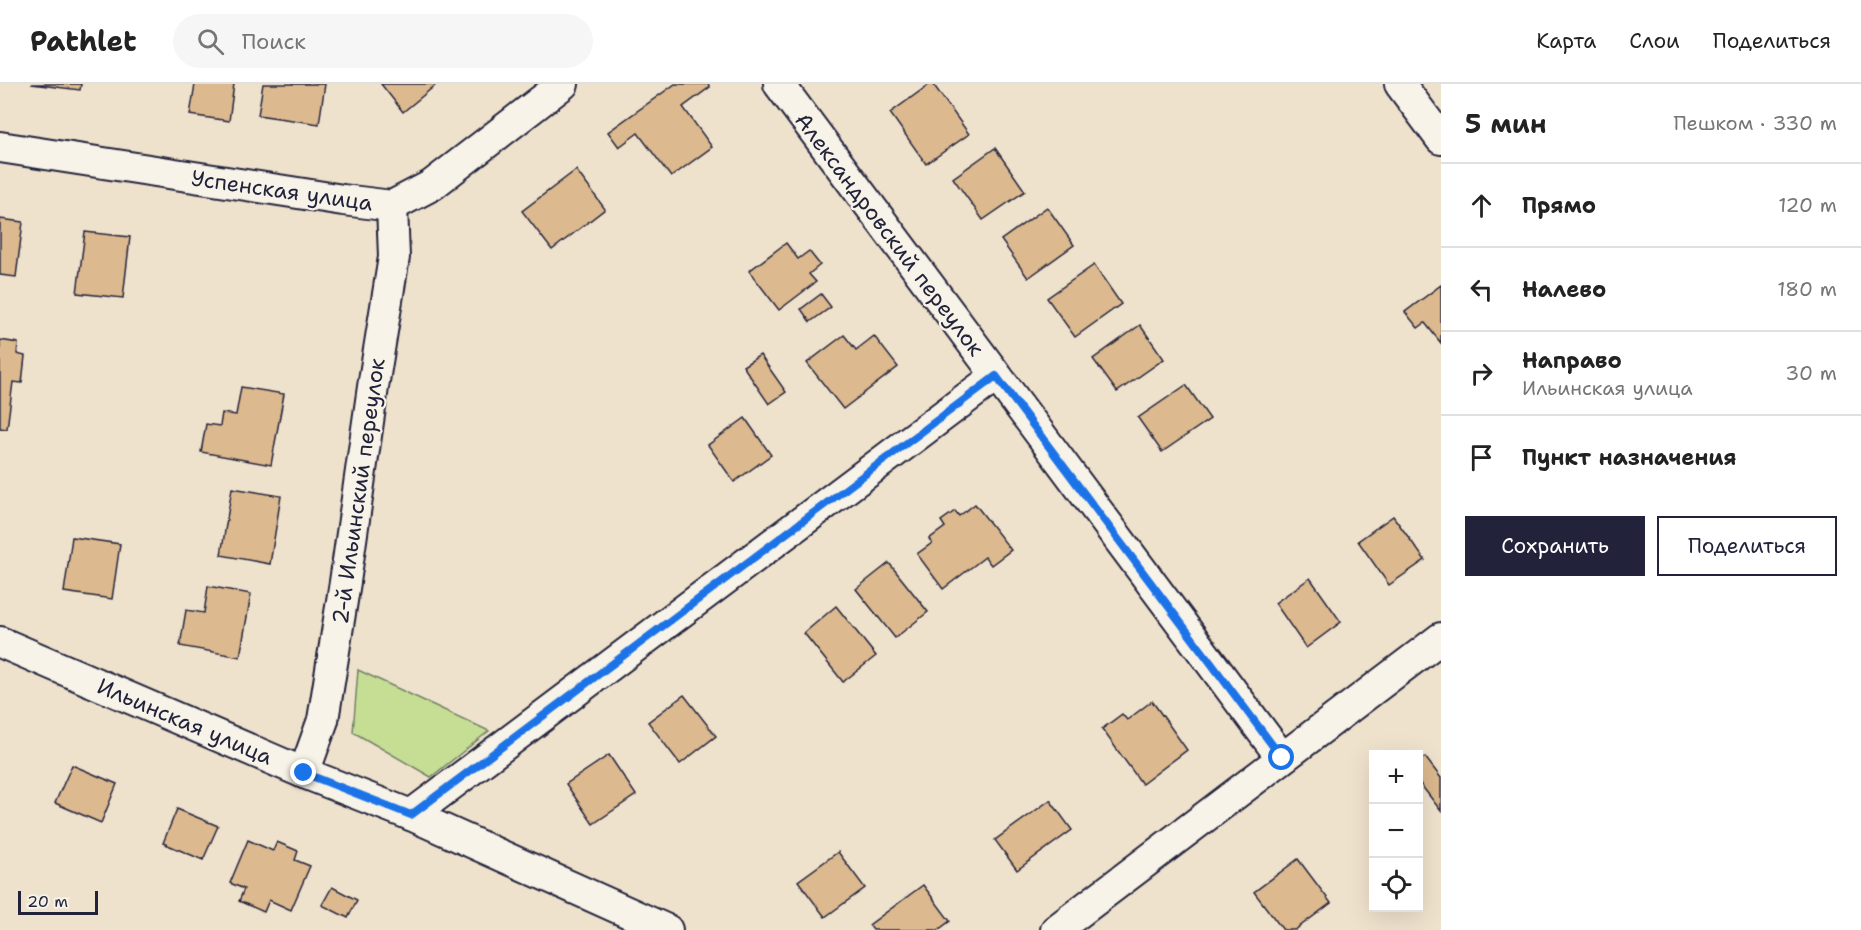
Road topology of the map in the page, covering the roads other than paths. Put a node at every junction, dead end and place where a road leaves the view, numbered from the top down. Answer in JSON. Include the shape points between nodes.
{"nodes":[{"id":1,"x":563,"y":84,"type":"edge"},
{"id":2,"x":779,"y":84,"type":"edge"},
{"id":3,"x":1400,"y":84,"type":"edge"},
{"id":4,"x":1441,"y":139,"type":"edge"},
{"id":5,"x":0,"y":147,"type":"edge"},
{"id":6,"x":392,"y":206,"type":"junction"},
{"id":7,"x":996,"y":376,"type":"junction"},
{"id":8,"x":1441,"y":638,"type":"edge"},
{"id":9,"x":0,"y":642,"type":"edge"},
{"id":10,"x":1282,"y":758,"type":"junction"},
{"id":11,"x":304,"y":773,"type":"junction"},
{"id":12,"x":411,"y":815,"type":"junction"},
{"id":13,"x":667,"y":930,"type":"edge"},
{"id":14,"x":1056,"y":930,"type":"edge"}],
"edges":[{"from":1,"to":6,"type":"street","name":"Успенская улица","via":[[432,185]]},
{"from":2,"to":7,"type":"street","name":"Александровский переулок"},
{"from":3,"to":4,"type":"street"},
{"from":5,"to":6,"type":"street","name":"Успенская улица"},
{"from":6,"to":11,"type":"street","name":"2-й Ильинский переулок","via":[[394,257],[345,582],[323,720]]},
{"from":7,"to":10,"type":"street","name":"Александровский переулок"},
{"from":7,"to":12,"type":"street"},
{"from":8,"to":10,"type":"street"},
{"from":9,"to":11,"type":"street","name":"Ильинская улица"},
{"from":10,"to":14,"type":"street"},
{"from":11,"to":12,"type":"street","name":"Ильинская улица"},
{"from":12,"to":13,"type":"street","name":"Ильинская улица"}]}
